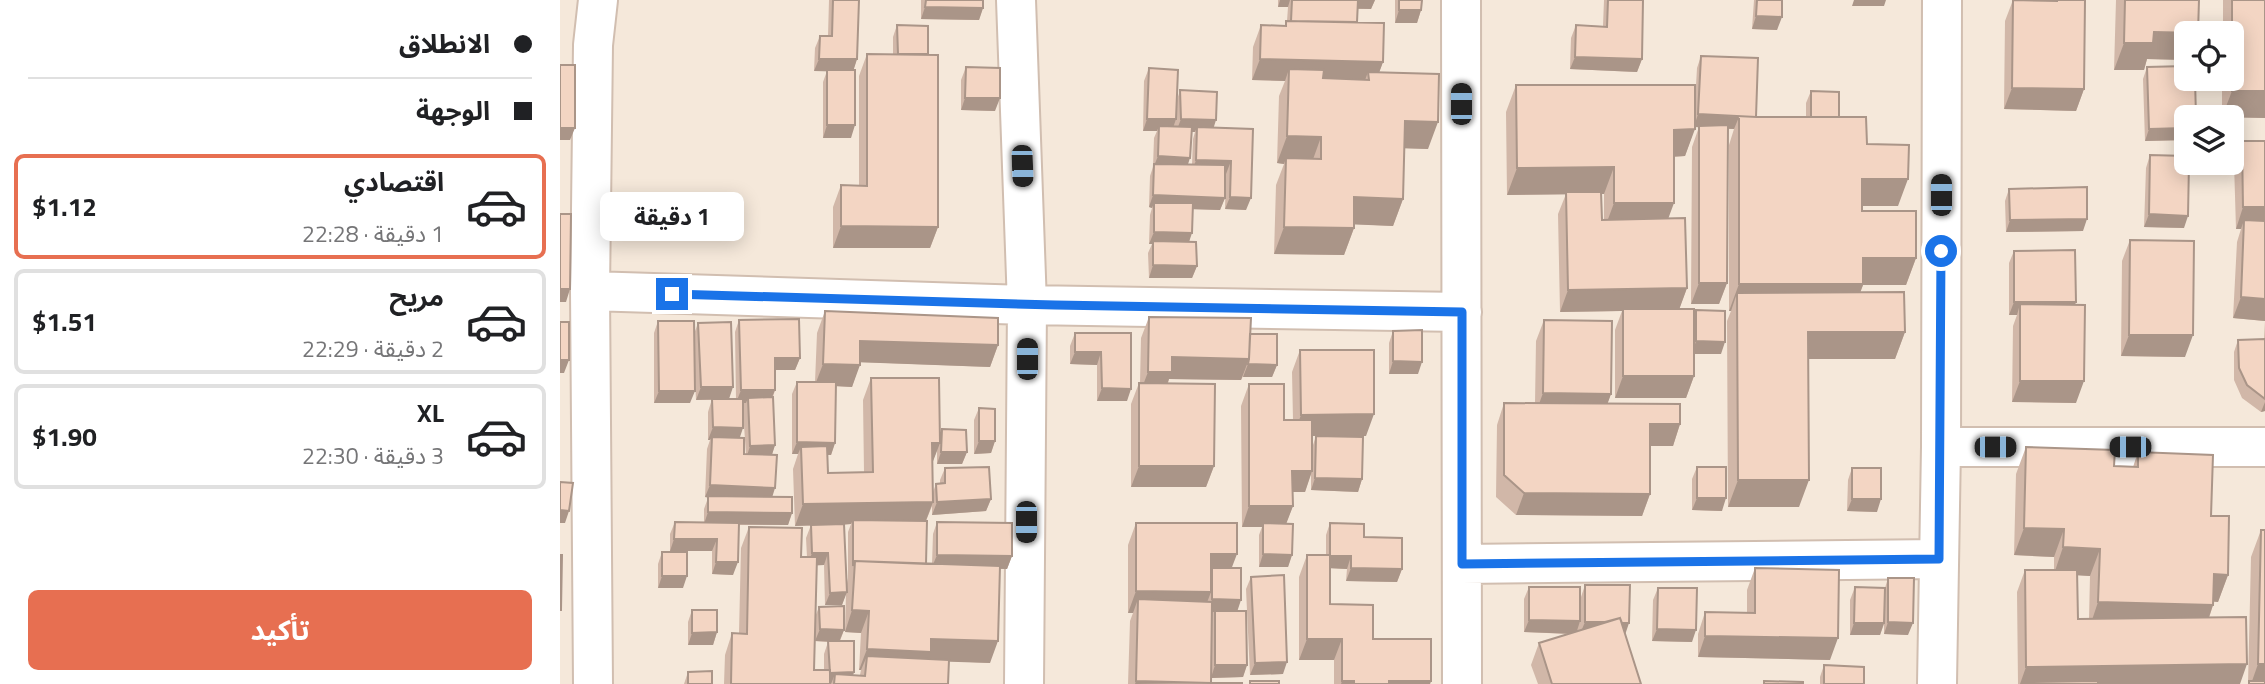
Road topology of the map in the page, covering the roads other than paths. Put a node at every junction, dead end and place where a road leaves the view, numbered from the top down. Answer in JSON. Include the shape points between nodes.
{"nodes":[{"id":1,"x":598,"y":0,"type":"edge"},
{"id":2,"x":1016,"y":0,"type":"edge"},
{"id":3,"x":1461,"y":0,"type":"edge"},
{"id":4,"x":1942,"y":0,"type":"edge"},
{"id":5,"x":577,"y":45,"type":"edge"},
{"id":6,"x":590,"y":291,"type":"junction"},
{"id":7,"x":1027,"y":305,"type":"junction"},
{"id":8,"x":1462,"y":312,"type":"junction"},
{"id":9,"x":1941,"y":447,"type":"junction"},
{"id":10,"x":2265,"y":447,"type":"edge"},
{"id":11,"x":1939,"y":559,"type":"junction"},
{"id":12,"x":1462,"y":564,"type":"junction"},
{"id":13,"x":593,"y":684,"type":"edge"},
{"id":14,"x":1024,"y":684,"type":"edge"},
{"id":15,"x":1462,"y":684,"type":"edge"},
{"id":16,"x":1937,"y":684,"type":"edge"}],
"edges":[{"from":1,"to":5,"type":"street"},
{"from":2,"to":7,"type":"street"},
{"from":3,"to":8,"type":"street"},
{"from":4,"to":9,"type":"street"},
{"from":5,"to":6,"type":"street"},
{"from":6,"to":7,"type":"street"},
{"from":6,"to":13,"type":"street"},
{"from":7,"to":8,"type":"street"},
{"from":7,"to":14,"type":"street"},
{"from":8,"to":12,"type":"street"},
{"from":9,"to":10,"type":"street"},
{"from":9,"to":11,"type":"street"},
{"from":11,"to":12,"type":"street"},
{"from":11,"to":16,"type":"street"},
{"from":12,"to":15,"type":"street"}]}
